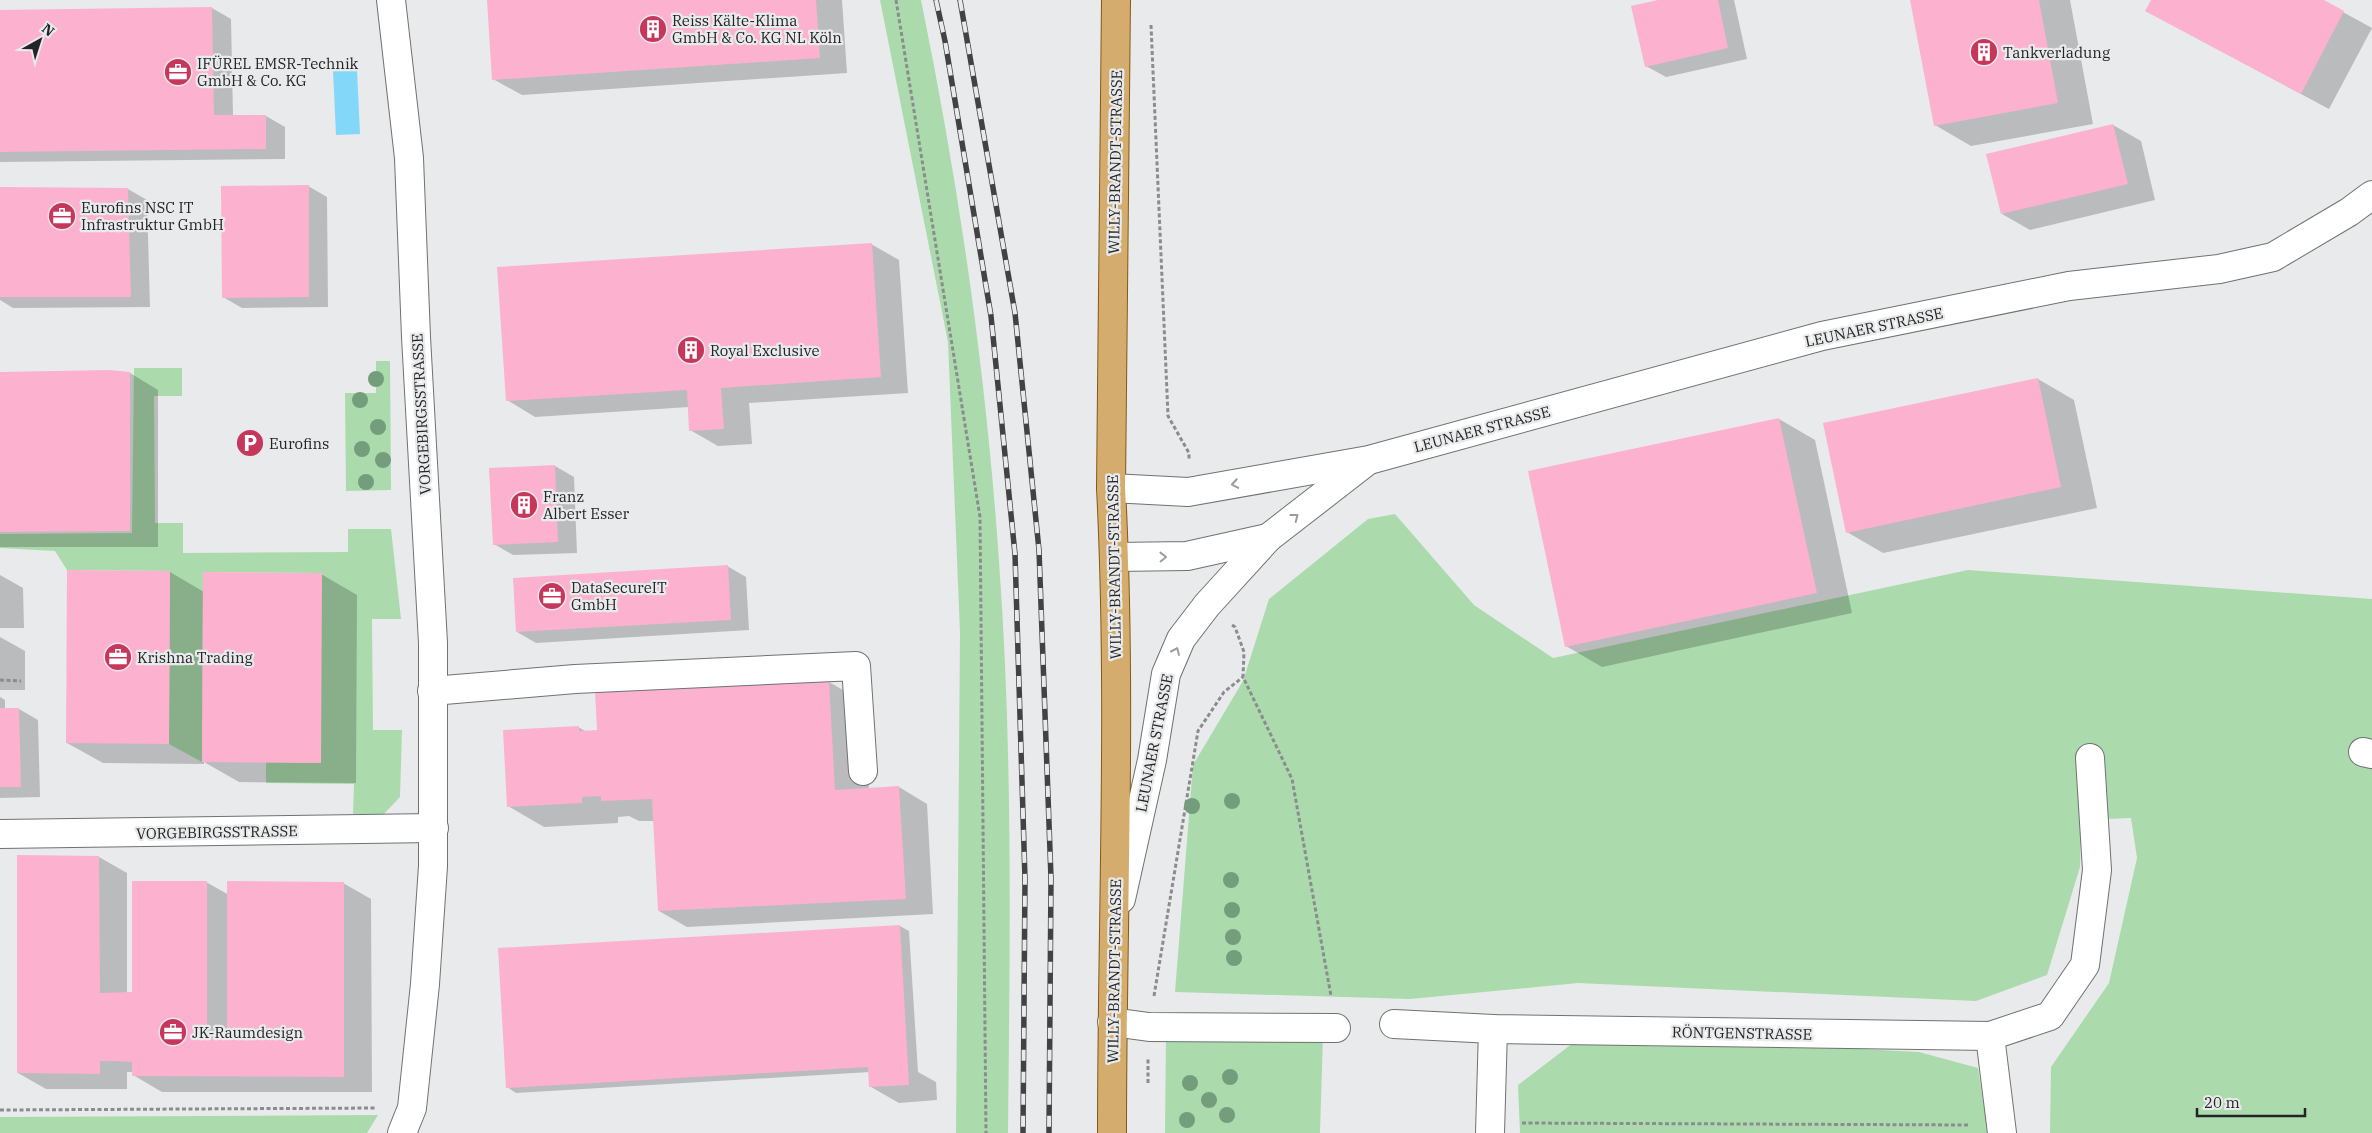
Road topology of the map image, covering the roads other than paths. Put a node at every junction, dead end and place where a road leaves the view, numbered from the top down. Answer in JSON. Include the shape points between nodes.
{"nodes":[{"id":1,"x":391,"y":0,"type":"edge"},
{"id":2,"x":1116,"y":0,"type":"edge"},
{"id":3,"x":2372,"y":195,"type":"edge"},
{"id":4,"x":1369,"y":460,"type":"junction"},
{"id":5,"x":1112,"y":488,"type":"junction"},
{"id":6,"x":1268,"y":538,"type":"junction"},
{"id":7,"x":1115,"y":557,"type":"junction"},
{"id":8,"x":432,"y":691,"type":"junction"},
{"id":9,"x":2090,"y":758,"type":"dead end"},
{"id":10,"x":863,"y":771,"type":"dead end"},
{"id":11,"x":434,"y":828,"type":"junction"},
{"id":12,"x":0,"y":834,"type":"edge"},
{"id":13,"x":1116,"y":920,"type":"junction"},
{"id":14,"x":1112,"y":1022,"type":"junction"},
{"id":15,"x":1394,"y":1024,"type":"dead end"},
{"id":16,"x":1336,"y":1028,"type":"road end"},
{"id":17,"x":1493,"y":1029,"type":"junction"},
{"id":18,"x":1990,"y":1036,"type":"junction"},
{"id":19,"x":1490,"y":1128,"type":"edge"},
{"id":20,"x":2002,"y":1129,"type":"edge"},
{"id":21,"x":402,"y":1133,"type":"edge"},
{"id":22,"x":1112,"y":1133,"type":"edge"}],
"edges":[{"from":1,"to":8,"type":"street","name":"VORGEBIRGSSTRASSE","via":[[409,158],[433,643]]},
{"from":2,"to":5,"type":"main road","name":"WILLY-BRANDT-STRASSE"},
{"from":3,"to":4,"type":"street","name":"LEUNAER STRASSE","via":[[2350,212],[2273,257],[2219,269],[2069,286],[1822,336]]},
{"from":4,"to":5,"type":"street","name":"LEUNAER STRASSE","one_way":true,"via":[[1188,492]]},
{"from":6,"to":4,"type":"street","name":"LEUNAER STRASSE","one_way":true},
{"from":5,"to":7,"type":"main road","name":"WILLY-BRANDT-STRASSE"},
{"from":7,"to":6,"type":"street","name":"LEUNAER STRASSE","one_way":true,"via":[[1187,556]]},
{"from":13,"to":6,"type":"street","name":"LEUNAER STRASSE","one_way":true,"via":[[1152,760],[1166,674],[1181,640]]},
{"from":7,"to":13,"type":"main road","name":"WILLY-BRANDT-STRASSE"},
{"from":8,"to":10,"type":"street","via":[[575,680],[856,666]]},
{"from":8,"to":11,"type":"street","name":"VORGEBIRGSSTRASSE"},
{"from":9,"to":18,"type":"street","name":"RÖNTGENSTRASSE","via":[[2097,870],[2085,965],[2050,1016]]},
{"from":11,"to":12,"type":"street","name":"VORGEBIRGSSTRASSE"},
{"from":11,"to":21,"type":"street","name":"VORGEBIRGSSTRASSE","via":[[425,984],[412,1108]]},
{"from":13,"to":14,"type":"main road","name":"WILLY-BRANDT-STRASSE"},
{"from":14,"to":16,"type":"street","via":[[1149,1027]]},
{"from":14,"to":22,"type":"main road","name":"WILLY-BRANDT-STRASSE"},
{"from":15,"to":17,"type":"street","name":"RÖNTGENSTRASSE"},
{"from":17,"to":18,"type":"street","name":"RÖNTGENSTRASSE"},
{"from":17,"to":19,"type":"street"},
{"from":18,"to":20,"type":"street"}]}
